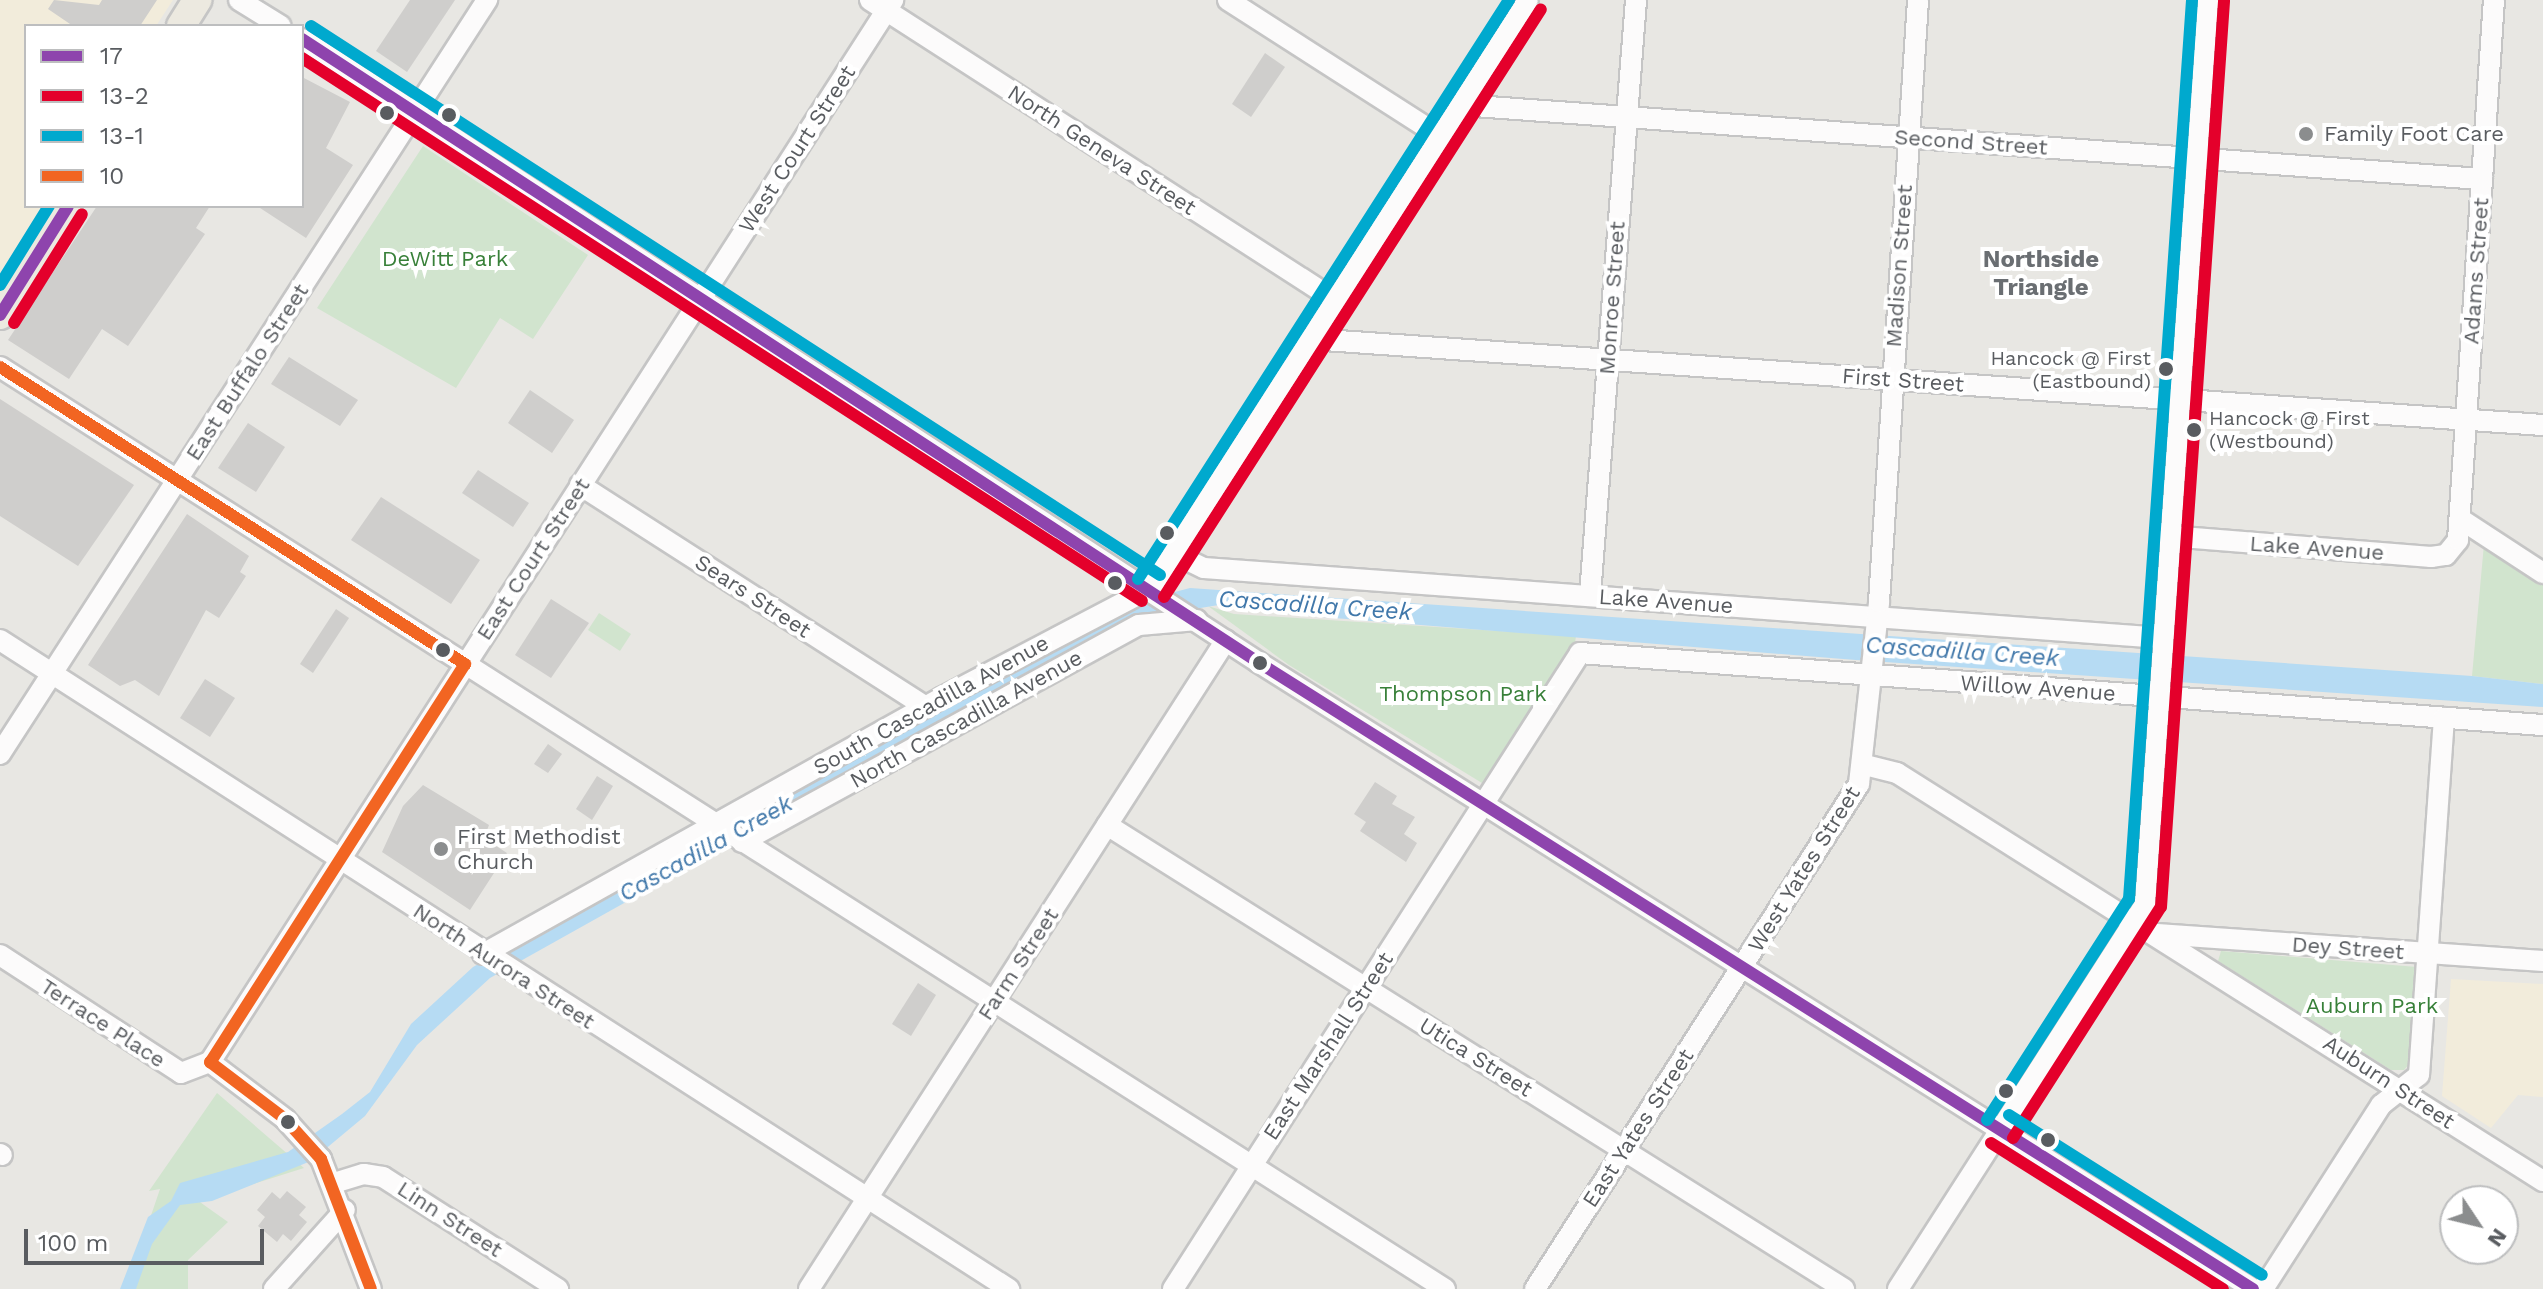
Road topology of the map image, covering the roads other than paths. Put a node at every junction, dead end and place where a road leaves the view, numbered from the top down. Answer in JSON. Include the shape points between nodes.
{"nodes":[{"id":1,"x":197,"y":0,"type":"edge"},
{"id":2,"x":239,"y":0,"type":"edge"},
{"id":3,"x":487,"y":0,"type":"edge"},
{"id":4,"x":1228,"y":0,"type":"edge"},
{"id":5,"x":1528,"y":0,"type":"edge"},
{"id":6,"x":1636,"y":0,"type":"edge"},
{"id":7,"x":1918,"y":0,"type":"edge"},
{"id":8,"x":2208,"y":0,"type":"edge"},
{"id":9,"x":2494,"y":0,"type":"edge"},
{"id":10,"x":883,"y":3,"type":"edge"},
{"id":11,"x":182,"y":24,"type":"edge"},
{"id":12,"x":278,"y":24,"type":"edge"},
{"id":13,"x":304,"y":40,"type":"edge"},
{"id":14,"x":1461,"y":105,"type":"junction"},
{"id":15,"x":415,"y":112,"type":"junction"},
{"id":16,"x":1626,"y":117,"type":"junction"},
{"id":17,"x":1441,"y":137,"type":"junction"},
{"id":18,"x":1908,"y":137,"type":"junction"},
{"id":19,"x":2196,"y":158,"type":"junction"},
{"id":20,"x":2482,"y":179,"type":"junction"},
{"id":21,"x":67,"y":208,"type":"edge"},
{"id":22,"x":701,"y":297,"type":"junction"},
{"id":23,"x":1335,"y":300,"type":"junction"},
{"id":24,"x":0,"y":315,"type":"edge"},
{"id":25,"x":1310,"y":339,"type":"junction"},
{"id":26,"x":1608,"y":360,"type":"junction"},
{"id":27,"x":0,"y":367,"type":"edge"},
{"id":28,"x":1891,"y":380,"type":"junction"},
{"id":29,"x":2179,"y":400,"type":"junction"},
{"id":30,"x":2465,"y":420,"type":"junction"},
{"id":31,"x":2543,"y":425,"type":"edge"},
{"id":32,"x":178,"y":479,"type":"junction"},
{"id":33,"x":580,"y":485,"type":"junction"},
{"id":34,"x":2460,"y":530,"type":"junction"},
{"id":35,"x":2169,"y":536,"type":"junction"},
{"id":36,"x":1173,"y":553,"type":"junction"},
{"id":37,"x":2543,"y":573,"type":"edge"},
{"id":38,"x":1151,"y":588,"type":"junction"},
{"id":39,"x":1590,"y":595,"type":"junction"},
{"id":40,"x":1197,"y":620,"type":"junction"},
{"id":41,"x":1876,"y":623,"type":"junction"},
{"id":42,"x":0,"y":640,"type":"edge"},
{"id":43,"x":1226,"y":640,"type":"junction"},
{"id":44,"x":2162,"y":642,"type":"junction"},
{"id":45,"x":1580,"y":653,"type":"joint"},
{"id":46,"x":465,"y":664,"type":"junction"},
{"id":47,"x":1872,"y":670,"type":"junction"},
{"id":48,"x":52,"y":673,"type":"junction"},
{"id":49,"x":2159,"y":691,"type":"junction"},
{"id":50,"x":926,"y":707,"type":"junction"},
{"id":51,"x":2444,"y":718,"type":"junction"},
{"id":52,"x":2543,"y":725,"type":"edge"},
{"id":53,"x":0,"y":754,"type":"edge"},
{"id":54,"x":1865,"y":765,"type":"junction"},
{"id":55,"x":1483,"y":803,"type":"junction"},
{"id":56,"x":713,"y":823,"type":"junction"},
{"id":57,"x":1107,"y":825,"type":"junction"},
{"id":58,"x":742,"y":842,"type":"junction"},
{"id":59,"x":341,"y":859,"type":"junction"},
{"id":60,"x":2144,"y":928,"type":"junction"},
{"id":61,"x":2429,"y":953,"type":"junction"},
{"id":62,"x":483,"y":954,"type":"junction"},
{"id":63,"x":0,"y":955,"type":"edge"},
{"id":64,"x":2543,"y":961,"type":"edge"},
{"id":65,"x":1742,"y":966,"type":"junction"},
{"id":66,"x":1365,"y":987,"type":"junction"},
{"id":67,"x":993,"y":1003,"type":"junction"},
{"id":68,"x":210,"y":1062,"type":"junction"},
{"id":69,"x":2396,"y":1087,"type":"junction"},
{"id":70,"x":2000,"y":1129,"type":"junction"},
{"id":71,"x":1624,"y":1150,"type":"junction"},
{"id":72,"x":1251,"y":1167,"type":"junction"},
{"id":73,"x":2543,"y":1181,"type":"edge"},
{"id":74,"x":334,"y":1183,"type":"junction"},
{"id":75,"x":867,"y":1199,"type":"junction"},
{"id":76,"x":345,"y":1210,"type":"junction"},
{"id":77,"x":274,"y":1289,"type":"edge"},
{"id":78,"x":371,"y":1289,"type":"edge"},
{"id":79,"x":558,"y":1289,"type":"edge"},
{"id":80,"x":809,"y":1289,"type":"edge"},
{"id":81,"x":1009,"y":1289,"type":"edge"},
{"id":82,"x":1173,"y":1289,"type":"edge"},
{"id":83,"x":1445,"y":1289,"type":"edge"},
{"id":84,"x":1535,"y":1289,"type":"edge"},
{"id":85,"x":1844,"y":1289,"type":"edge"},
{"id":86,"x":1898,"y":1289,"type":"edge"},
{"id":87,"x":2253,"y":1289,"type":"edge"},
{"id":88,"x":2263,"y":1289,"type":"edge"}],
"edges":[{"from":1,"to":11,"type":"highway"},
{"from":2,"to":12,"type":"street"},
{"from":3,"to":15,"type":"street","name":"East Buffalo Street"},
{"from":4,"to":17,"type":"street"},
{"from":5,"to":14,"type":"street"},
{"from":6,"to":16,"type":"street","name":"Monroe Street"},
{"from":7,"to":18,"type":"street","name":"Madison Street"},
{"from":8,"to":19,"type":"street"},
{"from":9,"to":20,"type":"street","name":"Adams Street"},
{"from":10,"to":22,"type":"street","name":"West Court Street"},
{"from":10,"to":23,"type":"street","name":"North Geneva Street"},
{"from":13,"to":15,"type":"street"},
{"from":14,"to":16,"type":"street","name":"Second Street"},
{"from":14,"to":17,"type":"street"},
{"from":15,"to":22,"type":"street"},
{"from":15,"to":32,"type":"street","name":"East Buffalo Street"},
{"from":16,"to":18,"type":"street","name":"Second Street"},
{"from":16,"to":26,"type":"street","name":"Monroe Street"},
{"from":17,"to":23,"type":"street"},
{"from":18,"to":19,"type":"street","name":"Second Street"},
{"from":18,"to":28,"type":"street","name":"Madison Street"},
{"from":19,"to":20,"type":"street","name":"Second Street"},
{"from":19,"to":29,"type":"street"},
{"from":20,"to":30,"type":"street","name":"Adams Street"},
{"from":21,"to":24,"type":"highway"},
{"from":22,"to":33,"type":"street","name":"East Court Street"},
{"from":22,"to":38,"type":"street"},
{"from":23,"to":25,"type":"street"},
{"from":25,"to":26,"type":"street","name":"First Street"},
{"from":25,"to":36,"type":"street"},
{"from":26,"to":28,"type":"street","name":"First Street"},
{"from":26,"to":39,"type":"street","name":"Monroe Street"},
{"from":27,"to":32,"type":"street"},
{"from":28,"to":29,"type":"street","name":"First Street"},
{"from":28,"to":41,"type":"street","name":"Madison Street"},
{"from":29,"to":30,"type":"street","name":"First Street"},
{"from":29,"to":35,"type":"street"},
{"from":30,"to":31,"type":"street","name":"First Street"},
{"from":30,"to":34,"type":"street","name":"Adams Street"},
{"from":32,"to":46,"type":"street"},
{"from":32,"to":48,"type":"street","name":"East Buffalo Street"},
{"from":33,"to":46,"type":"street","name":"East Court Street"},
{"from":33,"to":50,"type":"street","name":"Sears Street"},
{"from":34,"to":35,"type":"street","name":"Lake Avenue","via":[[2446,555],[2431,557]]},
{"from":34,"to":37,"type":"street"},
{"from":35,"to":44,"type":"street"},
{"from":36,"to":38,"type":"street"},
{"from":36,"to":39,"type":"street","name":"Lake Avenue","via":[[1204,568]]},
{"from":38,"to":40,"type":"street"},
{"from":38,"to":50,"type":"street","name":"South Cascadilla Avenue"},
{"from":39,"to":41,"type":"street","name":"Lake Avenue"},
{"from":40,"to":43,"type":"street"},
{"from":40,"to":58,"type":"street","name":"North Cascadilla Avenue","via":[[1139,625]]},
{"from":41,"to":44,"type":"street","name":"Lake Avenue"},
{"from":41,"to":47,"type":"street","name":"Madison Street"},
{"from":42,"to":48,"type":"street","name":"North Aurora Street"},
{"from":43,"to":55,"type":"street"},
{"from":43,"to":57,"type":"street","name":"Farm Street"},
{"from":44,"to":49,"type":"street"},
{"from":45,"to":47,"type":"street","name":"Willow Avenue"},
{"from":45,"to":55,"type":"street","name":"East Marshall Street"},
{"from":46,"to":56,"type":"street"},
{"from":46,"to":59,"type":"street","name":"East Court Street"},
{"from":47,"to":49,"type":"street","name":"Willow Avenue"},
{"from":47,"to":54,"type":"street","name":"West Yates Street"},
{"from":48,"to":53,"type":"street","name":"East Buffalo Street"},
{"from":48,"to":59,"type":"street","name":"North Aurora Street"},
{"from":49,"to":51,"type":"street","name":"Willow Avenue"},
{"from":49,"to":60,"type":"street"},
{"from":50,"to":56,"type":"street","name":"South Cascadilla Avenue"},
{"from":51,"to":52,"type":"street","name":"Willow Avenue"},
{"from":51,"to":61,"type":"street"},
{"from":54,"to":60,"type":"street","name":"Auburn Street","via":[[1897,773]]},
{"from":54,"to":65,"type":"street","name":"West Yates Street","via":[[1859,784]]},
{"from":55,"to":65,"type":"street"},
{"from":55,"to":66,"type":"street","name":"East Marshall Street"},
{"from":56,"to":58,"type":"street"},
{"from":56,"to":62,"type":"street","name":"South Cascadilla Avenue"},
{"from":57,"to":66,"type":"street","name":"Utica Street"},
{"from":57,"to":67,"type":"street","name":"Farm Street"},
{"from":58,"to":67,"type":"street"},
{"from":59,"to":62,"type":"street","name":"North Aurora Street"},
{"from":59,"to":68,"type":"street","name":"East Court Street"},
{"from":60,"to":61,"type":"street","name":"Dey Street"},
{"from":60,"to":69,"type":"street","name":"Auburn Street"},
{"from":60,"to":70,"type":"street"},
{"from":61,"to":64,"type":"street","name":"Dey Street"},
{"from":61,"to":69,"type":"street","via":[[2419,1075]]},
{"from":62,"to":75,"type":"street","name":"North Aurora Street"},
{"from":63,"to":68,"type":"street","name":"Terrace Place","via":[[181,1073]]},
{"from":65,"to":70,"type":"street"},
{"from":65,"to":71,"type":"street","name":"East Yates Street"},
{"from":66,"to":71,"type":"street","name":"Utica Street"},
{"from":66,"to":72,"type":"street","name":"East Marshall Street"},
{"from":67,"to":72,"type":"street"},
{"from":67,"to":75,"type":"street","name":"Farm Street"},
{"from":68,"to":74,"type":"street","via":[[302,1136]]},
{"from":69,"to":73,"type":"street","name":"Auburn Street"},
{"from":69,"to":88,"type":"street"},
{"from":70,"to":86,"type":"street"},
{"from":70,"to":87,"type":"street"},
{"from":71,"to":84,"type":"street","name":"East Yates Street"},
{"from":71,"to":85,"type":"street","name":"Utica Street"},
{"from":72,"to":82,"type":"street","name":"East Marshall Street"},
{"from":72,"to":83,"type":"street"},
{"from":74,"to":76,"type":"street"},
{"from":74,"to":79,"type":"street","name":"Linn Street","via":[[364,1174],[383,1177]]},
{"from":75,"to":80,"type":"street","name":"Farm Street"},
{"from":75,"to":81,"type":"street","name":"North Aurora Street"},
{"from":76,"to":77,"type":"street"},
{"from":76,"to":78,"type":"street"}]}
